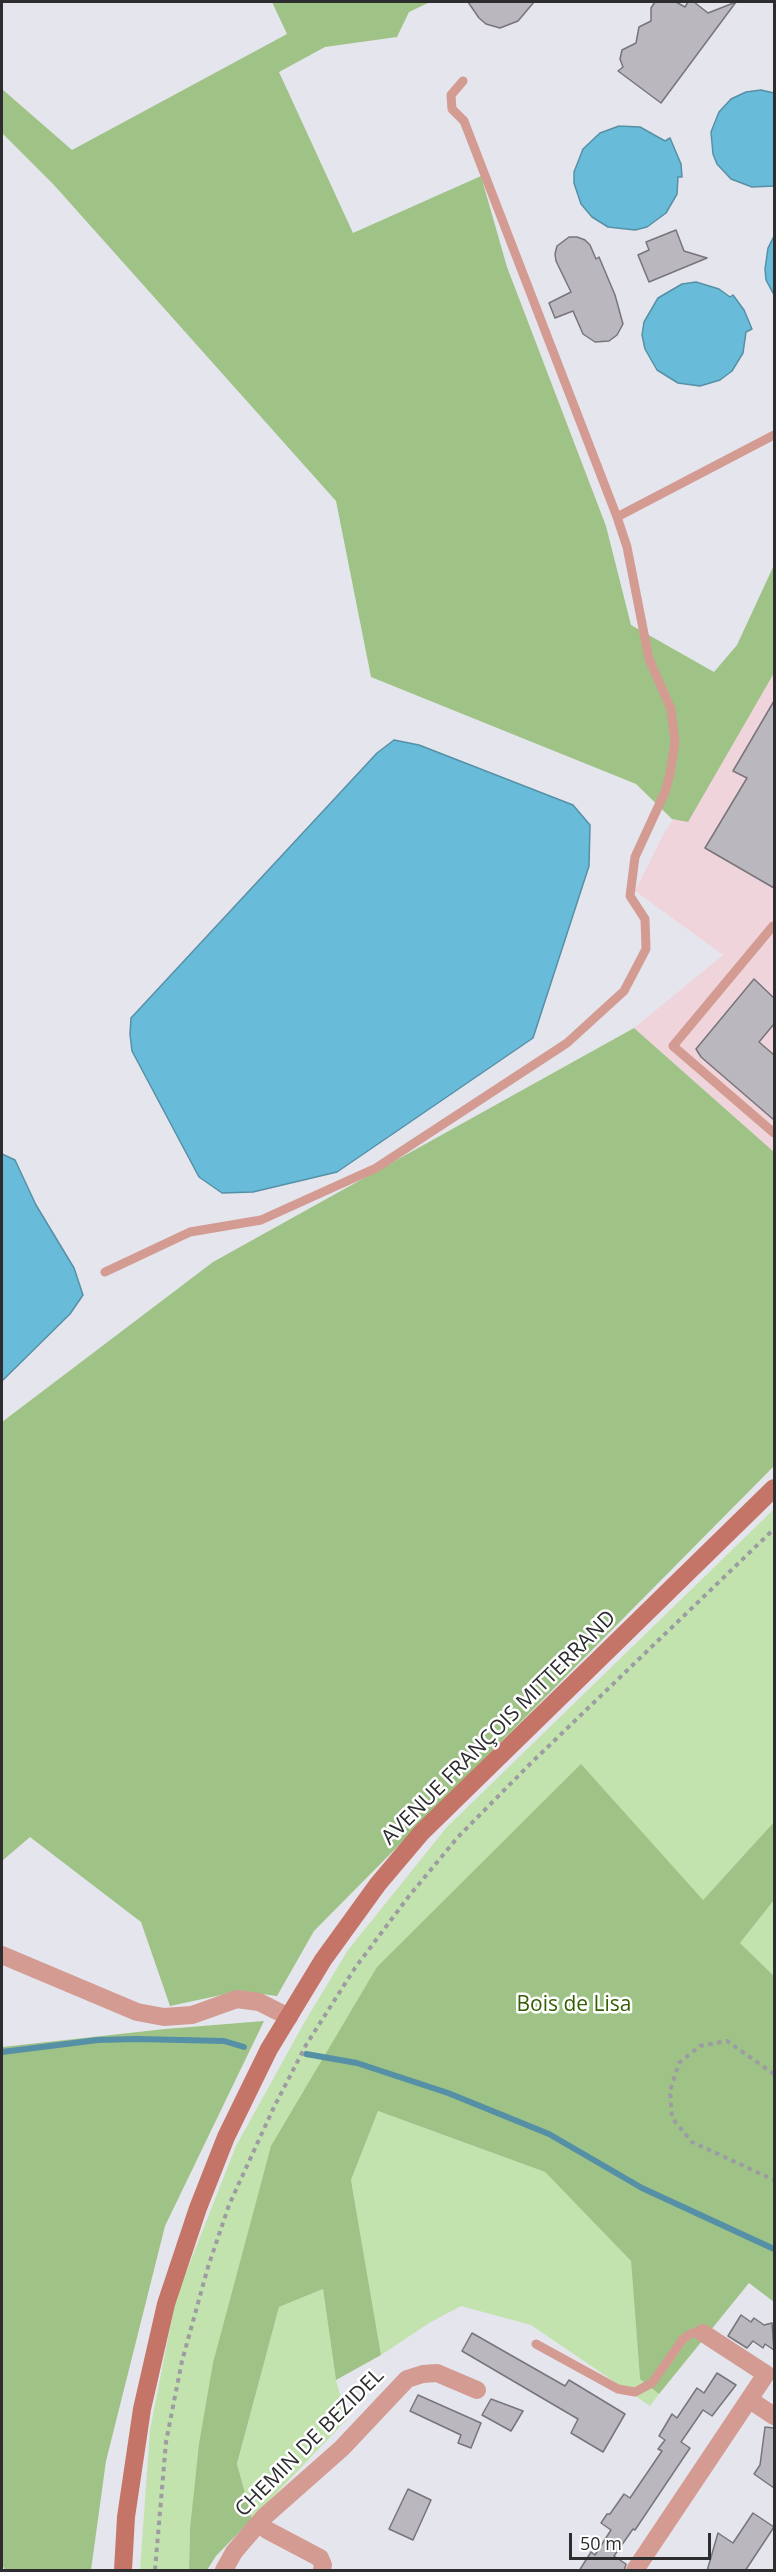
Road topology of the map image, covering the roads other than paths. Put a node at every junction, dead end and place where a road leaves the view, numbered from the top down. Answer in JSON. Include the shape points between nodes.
{"nodes":[{"id":1,"x":463,"y":81,"type":"dead end"},
{"id":2,"x":774,"y":435,"type":"edge"},
{"id":3,"x":617,"y":517,"type":"junction"},
{"id":4,"x":773,"y":926,"type":"edge"},
{"id":5,"x":774,"y":1133,"type":"edge"},
{"id":6,"x":105,"y":1272,"type":"dead end"},
{"id":7,"x":774,"y":1488,"type":"edge"},
{"id":8,"x":2,"y":1955,"type":"edge"},
{"id":9,"x":289,"y":2017,"type":"junction"},
{"id":10,"x":703,"y":2333,"type":"joint"},
{"id":11,"x":536,"y":2344,"type":"dead end"},
{"id":12,"x":477,"y":2390,"type":"dead end"},
{"id":13,"x":750,"y":2400,"type":"junction"},
{"id":14,"x":774,"y":2416,"type":"edge"},
{"id":15,"x":259,"y":2523,"type":"junction"},
{"id":16,"x":123,"y":2571,"type":"edge"},
{"id":17,"x":224,"y":2571,"type":"edge"},
{"id":18,"x":322,"y":2571,"type":"edge"},
{"id":19,"x":635,"y":2571,"type":"edge"}],
"edges":[{"from":1,"to":3,"type":"lane","via":[[451,94],[452,109],[464,121]]},
{"from":2,"to":3,"type":"lane"},
{"from":3,"to":6,"type":"lane","via":[[649,659],[671,709],[675,742],[665,792],[635,857],[630,896],[645,919],[646,949],[624,991],[567,1043],[376,1168],[261,1220],[190,1232]]},
{"from":4,"to":5,"type":"lane","via":[[673,1046]]},
{"from":7,"to":9,"type":"main road","name":"AVENUE FRANÇOIS MITTERRAND","via":[[422,1832],[323,1960]]},
{"from":8,"to":9,"type":"street","via":[[137,2012],[164,2017],[192,2015],[237,1999],[259,2002]]},
{"from":9,"to":16,"type":"main road","name":"AVENUE FRANÇOIS MITTERRAND","via":[[226,2137],[166,2304],[142,2409],[126,2517]]},
{"from":10,"to":11,"type":"lane","via":[[692,2333],[683,2339],[652,2384],[635,2392],[618,2389]]},
{"from":10,"to":13,"type":"street","via":[[766,2374]]},
{"from":12,"to":15,"type":"street","name":"CHEMIN DE BEZIDEL","via":[[436,2373],[407,2379],[342,2448]]},
{"from":13,"to":14,"type":"street"},
{"from":13,"to":19,"type":"street"},
{"from":15,"to":17,"type":"street","name":"CHEMIN DE BEZIDEL","via":[[234,2552]]},
{"from":15,"to":18,"type":"street","via":[[320,2558]]}]}
